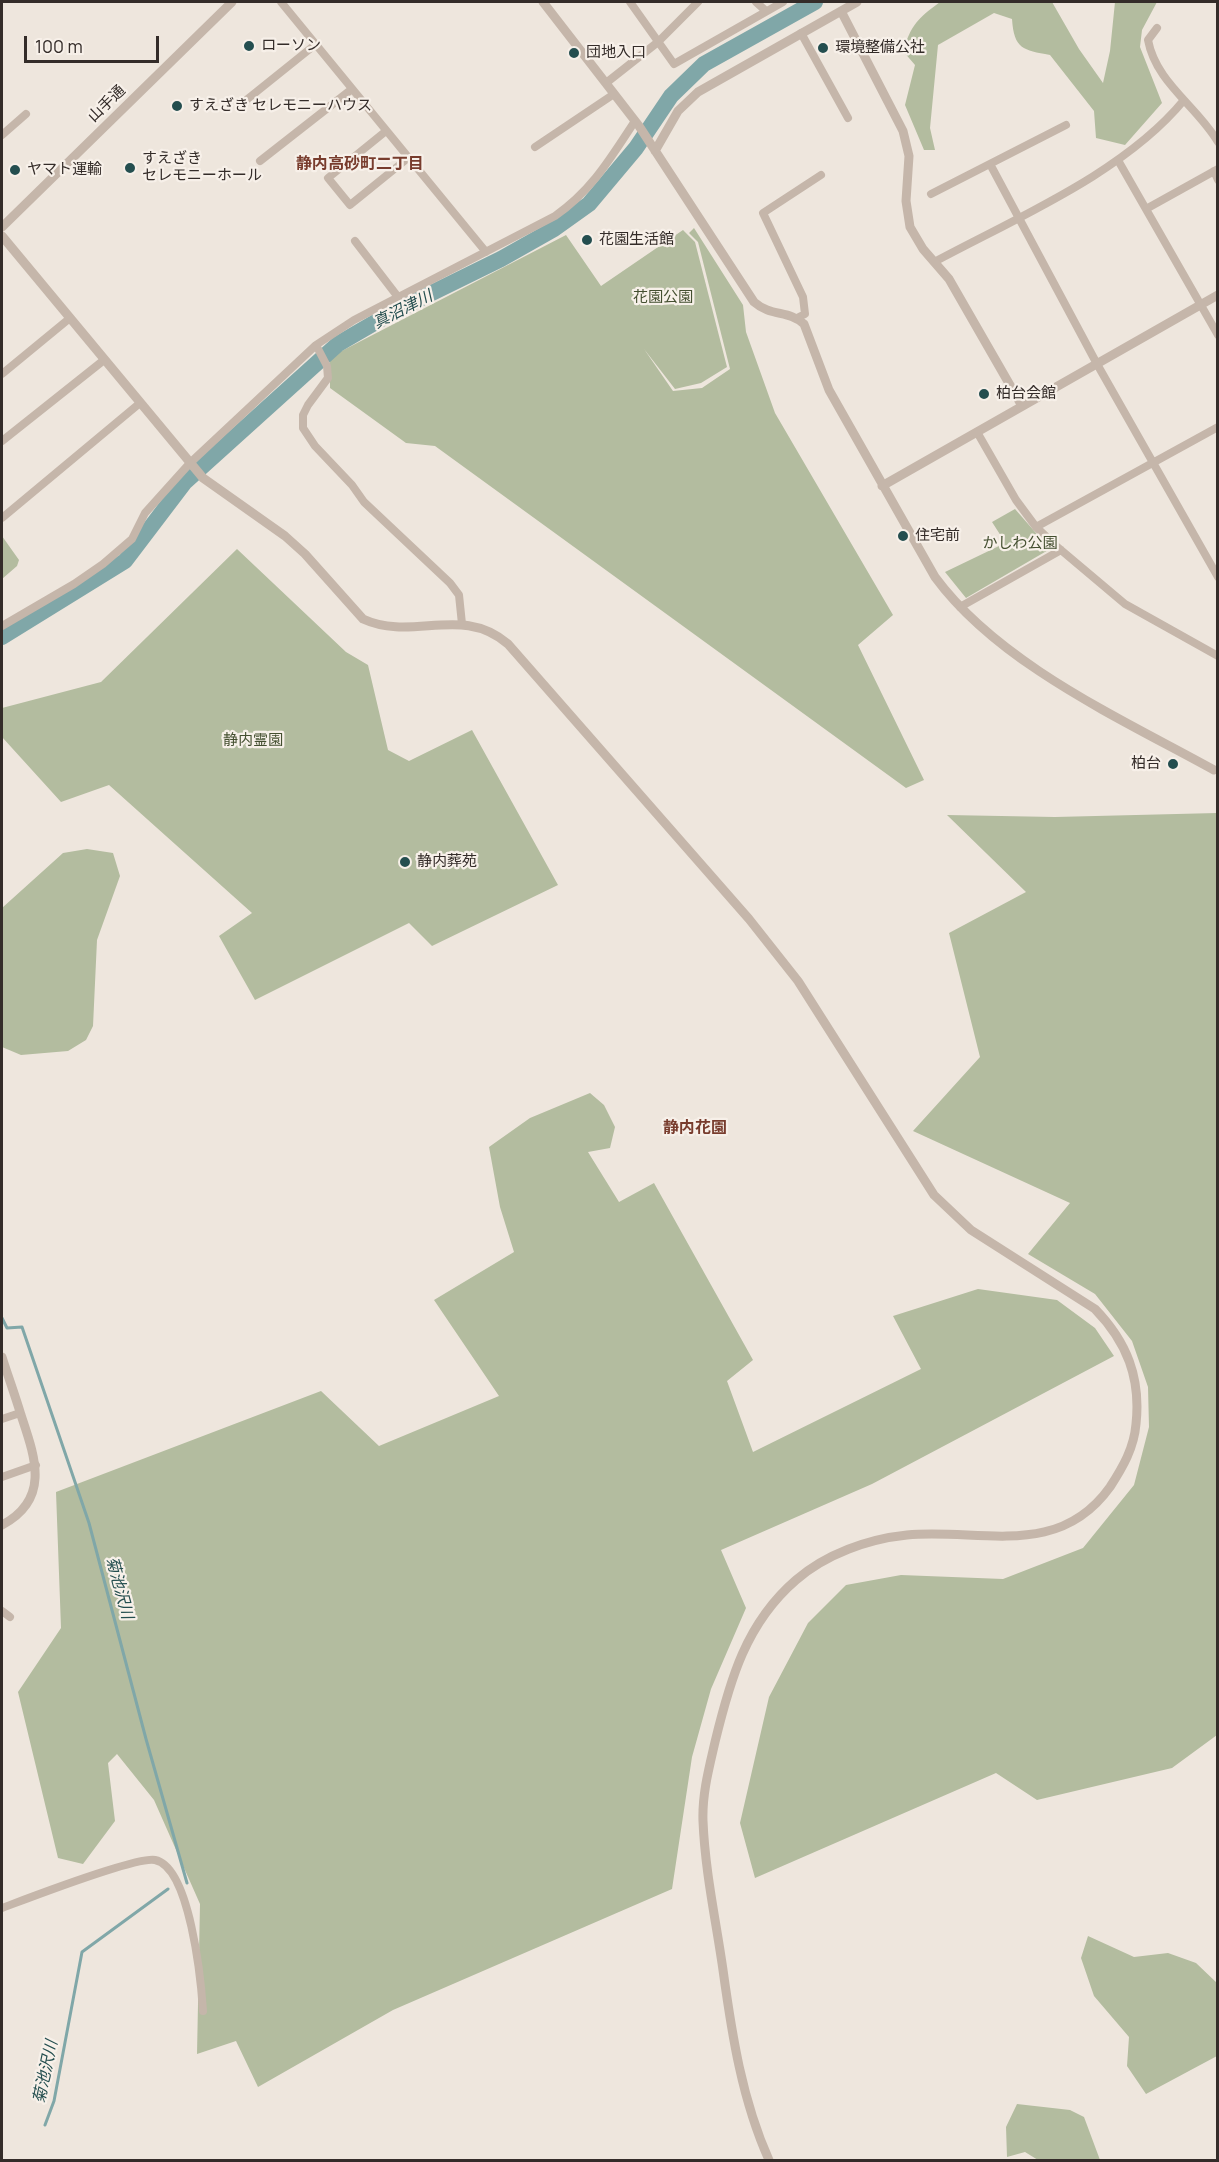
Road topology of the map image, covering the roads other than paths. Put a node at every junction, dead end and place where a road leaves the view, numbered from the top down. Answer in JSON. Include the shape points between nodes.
{"nodes":[{"id":1,"x":232,"y":2,"type":"edge"},
{"id":2,"x":281,"y":2,"type":"edge"},
{"id":3,"x":543,"y":2,"type":"edge"},
{"id":4,"x":630,"y":2,"type":"edge"},
{"id":5,"x":698,"y":2,"type":"edge"},
{"id":6,"x":756,"y":2,"type":"edge"},
{"id":7,"x":783,"y":2,"type":"edge"},
{"id":8,"x":858,"y":2,"type":"edge"},
{"id":9,"x":766,"y":11,"type":"junction"},
{"id":10,"x":840,"y":11,"type":"junction"},
{"id":11,"x":1157,"y":28,"type":"dead end"},
{"id":12,"x":801,"y":33,"type":"junction"},
{"id":13,"x":658,"y":42,"type":"junction"},
{"id":14,"x":316,"y":44,"type":"junction"},
{"id":15,"x":606,"y":83,"type":"junction"},
{"id":16,"x":352,"y":89,"type":"junction"},
{"id":17,"x":614,"y":94,"type":"junction"},
{"id":18,"x":1184,"y":100,"type":"junction"},
{"id":19,"x":240,"y":105,"type":"dead end"},
{"id":20,"x":26,"y":114,"type":"dead end"},
{"id":21,"x":848,"y":118,"type":"dead end"},
{"id":22,"x":637,"y":124,"type":"junction"},
{"id":23,"x":1066,"y":125,"type":"dead end"},
{"id":24,"x":386,"y":131,"type":"junction"},
{"id":25,"x":2,"y":135,"type":"edge"},
{"id":26,"x":1218,"y":142,"type":"edge"},
{"id":27,"x":535,"y":147,"type":"dead end"},
{"id":28,"x":653,"y":147,"type":"junction"},
{"id":29,"x":408,"y":158,"type":"junction"},
{"id":30,"x":260,"y":162,"type":"dead end"},
{"id":31,"x":1119,"y":162,"type":"junction"},
{"id":32,"x":990,"y":164,"type":"junction"},
{"id":33,"x":1216,"y":170,"type":"edge"},
{"id":34,"x":821,"y":175,"type":"dead end"},
{"id":35,"x":1218,"y":180,"type":"edge"},
{"id":36,"x":931,"y":194,"type":"dead end"},
{"id":37,"x":1146,"y":209,"type":"junction"},
{"id":38,"x":1017,"y":217,"type":"junction"},
{"id":39,"x":2,"y":227,"type":"edge"},
{"id":40,"x":2,"y":236,"type":"edge"},
{"id":41,"x":355,"y":241,"type":"dead end"},
{"id":42,"x":486,"y":252,"type":"junction"},
{"id":43,"x":936,"y":261,"type":"junction"},
{"id":44,"x":1218,"y":295,"type":"edge"},
{"id":45,"x":398,"y":297,"type":"junction"},
{"id":46,"x":1200,"y":304,"type":"junction"},
{"id":47,"x":70,"y":318,"type":"junction"},
{"id":48,"x":798,"y":318,"type":"junction"},
{"id":49,"x":1218,"y":335,"type":"edge"},
{"id":50,"x":318,"y":348,"type":"junction"},
{"id":51,"x":104,"y":360,"type":"junction"},
{"id":52,"x":1096,"y":364,"type":"junction"},
{"id":53,"x":2,"y":374,"type":"edge"},
{"id":54,"x":140,"y":403,"type":"junction"},
{"id":55,"x":1022,"y":406,"type":"junction"},
{"id":56,"x":1218,"y":427,"type":"edge"},
{"id":57,"x":977,"y":432,"type":"junction"},
{"id":58,"x":2,"y":441,"type":"edge"},
{"id":59,"x":1154,"y":462,"type":"junction"},
{"id":60,"x":191,"y":465,"type":"junction"},
{"id":61,"x":882,"y":486,"type":"junction"},
{"id":62,"x":2,"y":518,"type":"edge"},
{"id":63,"x":1036,"y":527,"type":"junction"},
{"id":64,"x":1061,"y":550,"type":"junction"},
{"id":65,"x":1218,"y":578,"type":"edge"},
{"id":66,"x":960,"y":607,"type":"junction"},
{"id":67,"x":462,"y":624,"type":"junction"},
{"id":68,"x":2,"y":626,"type":"edge"},
{"id":69,"x":1218,"y":656,"type":"edge"},
{"id":70,"x":1216,"y":769,"type":"edge"},
{"id":71,"x":2,"y":1360,"type":"edge"},
{"id":72,"x":20,"y":1413,"type":"junction"},
{"id":73,"x":2,"y":1419,"type":"edge"},
{"id":74,"x":36,"y":1465,"type":"junction"},
{"id":75,"x":2,"y":1477,"type":"edge"},
{"id":76,"x":2,"y":1525,"type":"edge"},
{"id":77,"x":2,"y":1611,"type":"edge"},
{"id":78,"x":10,"y":1617,"type":"dead end"},
{"id":79,"x":2,"y":1908,"type":"edge"},
{"id":80,"x":203,"y":2011,"type":"dead end"},
{"id":81,"x":769,"y":2160,"type":"edge"}],
"edges":[{"from":1,"to":39,"type":"street","name":"山手通"},
{"from":2,"to":14,"type":"street"},
{"from":3,"to":15,"type":"street"},
{"from":4,"to":13,"type":"street"},
{"from":5,"to":13,"type":"street"},
{"from":6,"to":9,"type":"street"},
{"from":7,"to":9,"type":"street"},
{"from":8,"to":10,"type":"street"},
{"from":9,"to":13,"type":"street","via":[[674,64]]},
{"from":10,"to":12,"type":"street"},
{"from":10,"to":43,"type":"street","via":[[903,131],[909,156],[906,201],[910,227],[923,249]]},
{"from":11,"to":18,"type":"street","via":[[1148,40],[1150,53],[1157,68]]},
{"from":12,"to":21,"type":"street"},
{"from":12,"to":28,"type":"street","via":[[693,96]]},
{"from":13,"to":15,"type":"street"},
{"from":14,"to":16,"type":"street"},
{"from":14,"to":19,"type":"street"},
{"from":15,"to":17,"type":"street"},
{"from":16,"to":24,"type":"street"},
{"from":16,"to":30,"type":"street"},
{"from":17,"to":22,"type":"street"},
{"from":17,"to":27,"type":"street"},
{"from":18,"to":26,"type":"street"},
{"from":18,"to":31,"type":"street","via":[[1154,134]]},
{"from":20,"to":25,"type":"street"},
{"from":22,"to":28,"type":"street"},
{"from":22,"to":42,"type":"street","via":[[575,202]]},
{"from":23,"to":32,"type":"street"},
{"from":24,"to":29,"type":"street"},
{"from":24,"to":29,"type":"street","via":[[328,178],[350,205]]},
{"from":28,"to":48,"type":"street","via":[[754,302],[770,313]]},
{"from":29,"to":42,"type":"street"},
{"from":31,"to":37,"type":"street"},
{"from":31,"to":38,"type":"street"},
{"from":32,"to":36,"type":"street"},
{"from":32,"to":38,"type":"street"},
{"from":33,"to":35,"type":"street"},
{"from":33,"to":37,"type":"street"},
{"from":34,"to":48,"type":"street","via":[[763,213],[803,297],[805,314]]},
{"from":37,"to":46,"type":"street"},
{"from":38,"to":43,"type":"street"},
{"from":38,"to":52,"type":"street"},
{"from":40,"to":47,"type":"street"},
{"from":41,"to":45,"type":"street"},
{"from":42,"to":45,"type":"street"},
{"from":43,"to":55,"type":"street"},
{"from":44,"to":46,"type":"street"},
{"from":45,"to":50,"type":"street","via":[[354,320]]},
{"from":46,"to":49,"type":"street"},
{"from":46,"to":52,"type":"street"},
{"from":47,"to":51,"type":"street"},
{"from":47,"to":53,"type":"street"},
{"from":48,"to":61,"type":"street","via":[[804,324],[829,390]]},
{"from":50,"to":60,"type":"street"},
{"from":50,"to":67,"type":"street","via":[[328,378],[303,415],[303,428],[364,502],[450,583],[459,595]]},
{"from":51,"to":54,"type":"street"},
{"from":51,"to":58,"type":"street"},
{"from":52,"to":55,"type":"street"},
{"from":52,"to":59,"type":"street"},
{"from":54,"to":60,"type":"street"},
{"from":54,"to":62,"type":"street"},
{"from":55,"to":57,"type":"street"},
{"from":56,"to":59,"type":"street"},
{"from":57,"to":61,"type":"street"},
{"from":57,"to":63,"type":"street"},
{"from":59,"to":63,"type":"street"},
{"from":59,"to":65,"type":"street"},
{"from":60,"to":67,"type":"street","via":[[203,478],[285,536],[363,619],[399,628]]},
{"from":60,"to":68,"type":"street","via":[[145,513],[132,539],[103,564]]},
{"from":61,"to":66,"type":"street","via":[[935,577]]},
{"from":63,"to":64,"type":"street"},
{"from":64,"to":66,"type":"street"},
{"from":64,"to":69,"type":"street","via":[[1125,604]]},
{"from":66,"to":70,"type":"street","via":[[1038,670]]},
{"from":67,"to":81,"type":"street","via":[[492,631],[508,644],[749,919],[798,981],[934,1195],[971,1230],[1095,1309],[1123,1344],[1136,1380],[1137,1414],[1131,1448],[1117,1476],[1089,1510],[1035,1535],[908,1535],[849,1549],[796,1579],[762,1615],[748,1638],[729,1685],[706,1785],[703,1820],[736,2056],[746,2099]]},
{"from":71,"to":72,"type":"street"},
{"from":72,"to":73,"type":"street"},
{"from":72,"to":74,"type":"street"},
{"from":74,"to":75,"type":"street"},
{"from":74,"to":76,"type":"street","via":[[35,1484],[26,1506]]},
{"from":77,"to":78,"type":"street"},
{"from":79,"to":80,"type":"street","via":[[126,1864],[152,1859],[162,1862],[179,1884],[188,1915],[200,1971]]}]}
